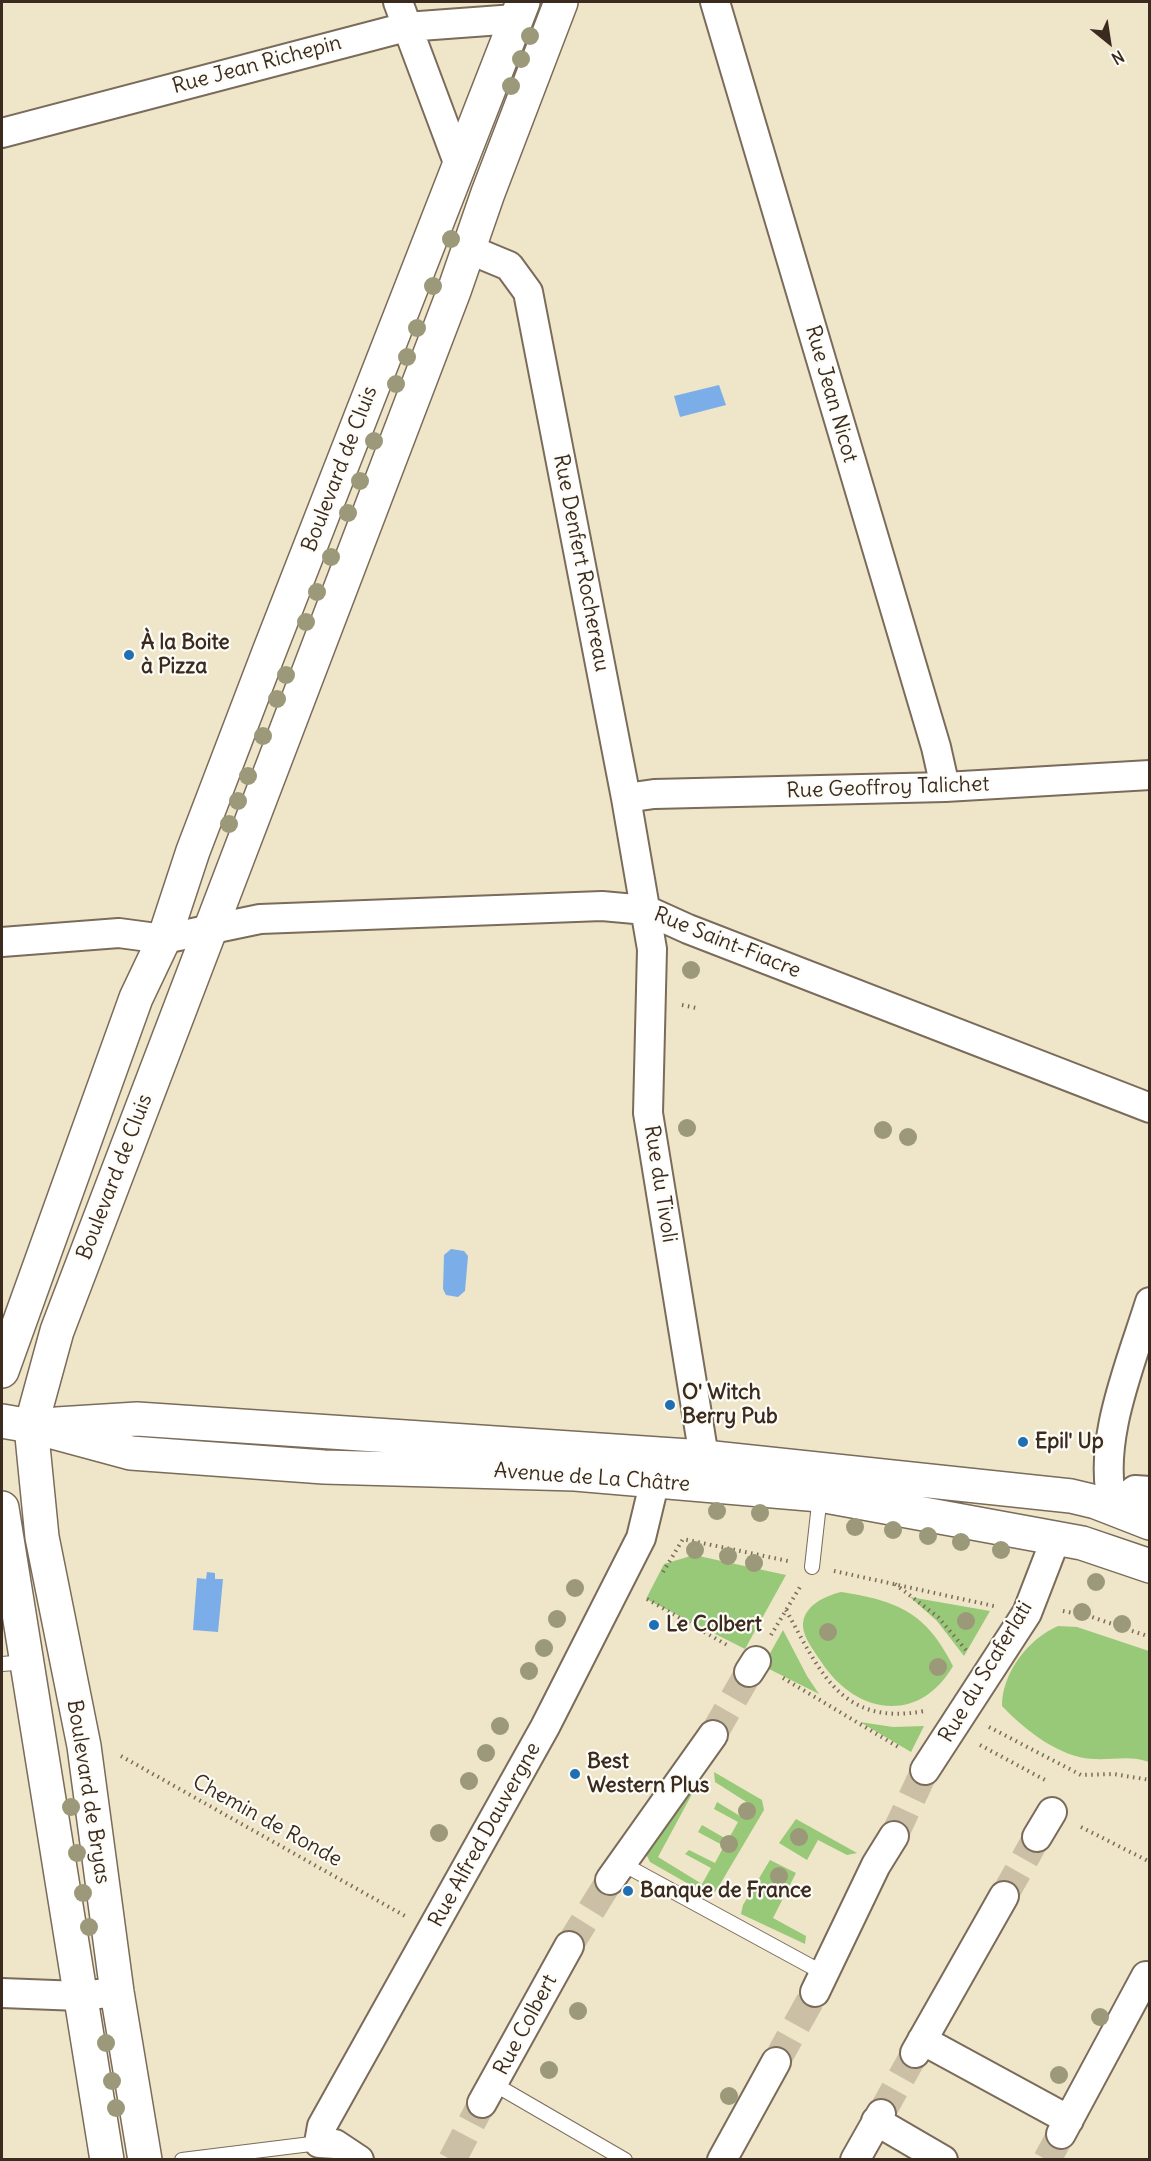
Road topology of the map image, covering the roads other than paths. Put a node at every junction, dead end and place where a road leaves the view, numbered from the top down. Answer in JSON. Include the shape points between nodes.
{"nodes":[{"id":1,"x":561,"y":2,"type":"edge"},
{"id":2,"x":715,"y":2,"type":"edge"},
{"id":3,"x":519,"y":10,"type":"edge"},
{"id":4,"x":402,"y":14,"type":"edge"},
{"id":5,"x":2,"y":133,"type":"edge"},
{"id":6,"x":459,"y":165,"type":"junction"},
{"id":7,"x":468,"y":249,"type":"junction"},
{"id":8,"x":1149,"y":775,"type":"edge"},
{"id":9,"x":945,"y":788,"type":"junction"},
{"id":10,"x":626,"y":798,"type":"junction"},
{"id":11,"x":646,"y":910,"type":"junction"},
{"id":12,"x":209,"y":932,"type":"junction"},
{"id":13,"x":164,"y":939,"type":"junction"},
{"id":14,"x":2,"y":942,"type":"edge"},
{"id":15,"x":1149,"y":1108,"type":"edge"},
{"id":16,"x":1149,"y":1302,"type":"edge"},
{"id":17,"x":2,"y":1371,"type":"edge"},
{"id":18,"x":16,"y":1424,"type":"edge"},
{"id":19,"x":704,"y":1457,"type":"junction"},
{"id":20,"x":902,"y":1478,"type":"junction"},
{"id":21,"x":654,"y":1480,"type":"junction"},
{"id":22,"x":1149,"y":1491,"type":"edge"},
{"id":23,"x":820,"y":1495,"type":"junction"},
{"id":24,"x":2,"y":1508,"type":"edge"},
{"id":25,"x":1114,"y":1509,"type":"junction"},
{"id":26,"x":1149,"y":1523,"type":"edge"},
{"id":27,"x":1056,"y":1538,"type":"junction"},
{"id":28,"x":1149,"y":1566,"type":"edge"},
{"id":29,"x":812,"y":1567,"type":"road end"},
{"id":30,"x":14,"y":1663,"type":"edge"},
{"id":31,"x":713,"y":1735,"type":"tunnel mouth"},
{"id":32,"x":927,"y":1768,"type":"tunnel mouth"},
{"id":33,"x":1052,"y":1812,"type":"road end"},
{"id":34,"x":894,"y":1836,"type":"tunnel mouth"},
{"id":35,"x":1037,"y":1837,"type":"tunnel mouth"},
{"id":36,"x":616,"y":1872,"type":"joint"},
{"id":37,"x":1004,"y":1896,"type":"tunnel mouth"},
{"id":38,"x":569,"y":1946,"type":"tunnel mouth"},
{"id":39,"x":1146,"y":1976,"type":"dead end"},
{"id":40,"x":820,"y":1983,"type":"joint"},
{"id":41,"x":117,"y":1992,"type":"junction"},
{"id":42,"x":2,"y":1993,"type":"edge"},
{"id":43,"x":80,"y":1996,"type":"junction"},
{"id":44,"x":776,"y":2062,"type":"tunnel mouth"},
{"id":45,"x":488,"y":2093,"type":"joint"},
{"id":46,"x":319,"y":2143,"type":"junction"},
{"id":47,"x":106,"y":2160,"type":"edge"},
{"id":48,"x":145,"y":2160,"type":"edge"},
{"id":49,"x":182,"y":2160,"type":"edge"},
{"id":50,"x":359,"y":2160,"type":"edge"},
{"id":51,"x":625,"y":2160,"type":"edge"},
{"id":52,"x":722,"y":2160,"type":"edge"},
{"id":53,"x":855,"y":2160,"type":"edge"},
{"id":54,"x":944,"y":2160,"type":"edge"}],
"edges":[{"from":1,"to":7,"type":"main road","name":"Boulevard de Cluis"},
{"from":2,"to":9,"type":"street","name":"Rue Jean Nicot"},
{"from":3,"to":4,"type":"street","name":"Rue Jean Richepin"},
{"from":3,"to":6,"type":"main road","name":"Boulevard de Cluis"},
{"from":4,"to":5,"type":"street","name":"Rue Jean Richepin"},
{"from":4,"to":6,"type":"street"},
{"from":6,"to":13,"type":"main road","name":"Boulevard de Cluis","via":[[206,818]]},
{"from":7,"to":10,"type":"street","name":"Rue Denfert Rochereau","via":[[509,266],[528,292]]},
{"from":7,"to":12,"type":"main road","name":"Boulevard de Cluis"},
{"from":8,"to":9,"type":"street","name":"Rue Geoffroy Talichet"},
{"from":9,"to":10,"type":"street","name":"Rue Geoffroy Talichet","via":[[654,794]]},
{"from":10,"to":11,"type":"street","name":"Rue Denfert Rochereau"},
{"from":11,"to":12,"type":"street","name":"Rue Saint-Fiacre","via":[[602,906],[272,919]]},
{"from":11,"to":15,"type":"street","name":"Rue Saint-Fiacre"},
{"from":11,"to":19,"type":"street","name":"Rue du Tivoli","via":[[652,949],[648,1113]]},
{"from":12,"to":13,"type":"street"},
{"from":12,"to":18,"type":"main road","name":"Boulevard de Cluis","via":[[57,1330]]},
{"from":13,"to":14,"type":"street","via":[[119,933]]},
{"from":13,"to":17,"type":"main road","name":"Boulevard de Cluis","via":[[136,998]]},
{"from":16,"to":25,"type":"street","via":[[1114,1420],[1108,1488]]},
{"from":18,"to":19,"type":"main road","name":"Avenue de La Châtre","via":[[137,1419]]},
{"from":18,"to":21,"type":"main road","name":"Avenue de La Châtre","via":[[131,1453],[324,1467]]},
{"from":18,"to":41,"type":"main road","name":"Boulevard de Bryas","via":[[84,1746]]},
{"from":19,"to":20,"type":"main road","name":"Avenue de La Châtre"},
{"from":20,"to":21,"type":"main road","via":[[842,1486],[692,1471],[671,1472]]},
{"from":20,"to":25,"type":"main road","name":"Avenue de La Châtre","via":[[1071,1496]]},
{"from":21,"to":23,"type":"main road","name":"Avenue de La Châtre"},
{"from":21,"to":46,"type":"street","name":"Rue Alfred Dauvergne","via":[[641,1538],[545,1727],[322,2126]]},
{"from":22,"to":25,"type":"street","via":[[1135,1490]]},
{"from":23,"to":27,"type":"main road","name":"Avenue de La Châtre"},
{"from":23,"to":29,"type":"lane"},
{"from":24,"to":30,"type":"main road","name":"Boulevard de Bryas"},
{"from":25,"to":26,"type":"main road","name":"Avenue de La Châtre"},
{"from":27,"to":28,"type":"main road","name":"Avenue de La Châtre"},
{"from":27,"to":32,"type":"street","name":"Rue du Scaferlati","via":[[1027,1613]]},
{"from":30,"to":43,"type":"main road","name":"Boulevard de Bryas"},
{"from":31,"to":36,"type":"street"},
{"from":33,"to":35,"type":"street"},
{"from":34,"to":40,"type":"street","via":[[876,1865]]},
{"from":36,"to":40,"type":"lane"},
{"from":37,"to":39,"type":"street","via":[[919,2047],[1065,2127]]},
{"from":38,"to":45,"type":"street","name":"Rue Colbert"},
{"from":41,"to":43,"type":"street"},
{"from":41,"to":48,"type":"main road","name":"Boulevard de Bryas"},
{"from":42,"to":43,"type":"street"},
{"from":43,"to":47,"type":"main road","name":"Boulevard de Bryas"},
{"from":44,"to":52,"type":"street"},
{"from":45,"to":51,"type":"lane"},
{"from":46,"to":49,"type":"lane"},
{"from":46,"to":50,"type":"street","via":[[335,2144]]},
{"from":53,"to":54,"type":"street","via":[[879,2118]]}]}
